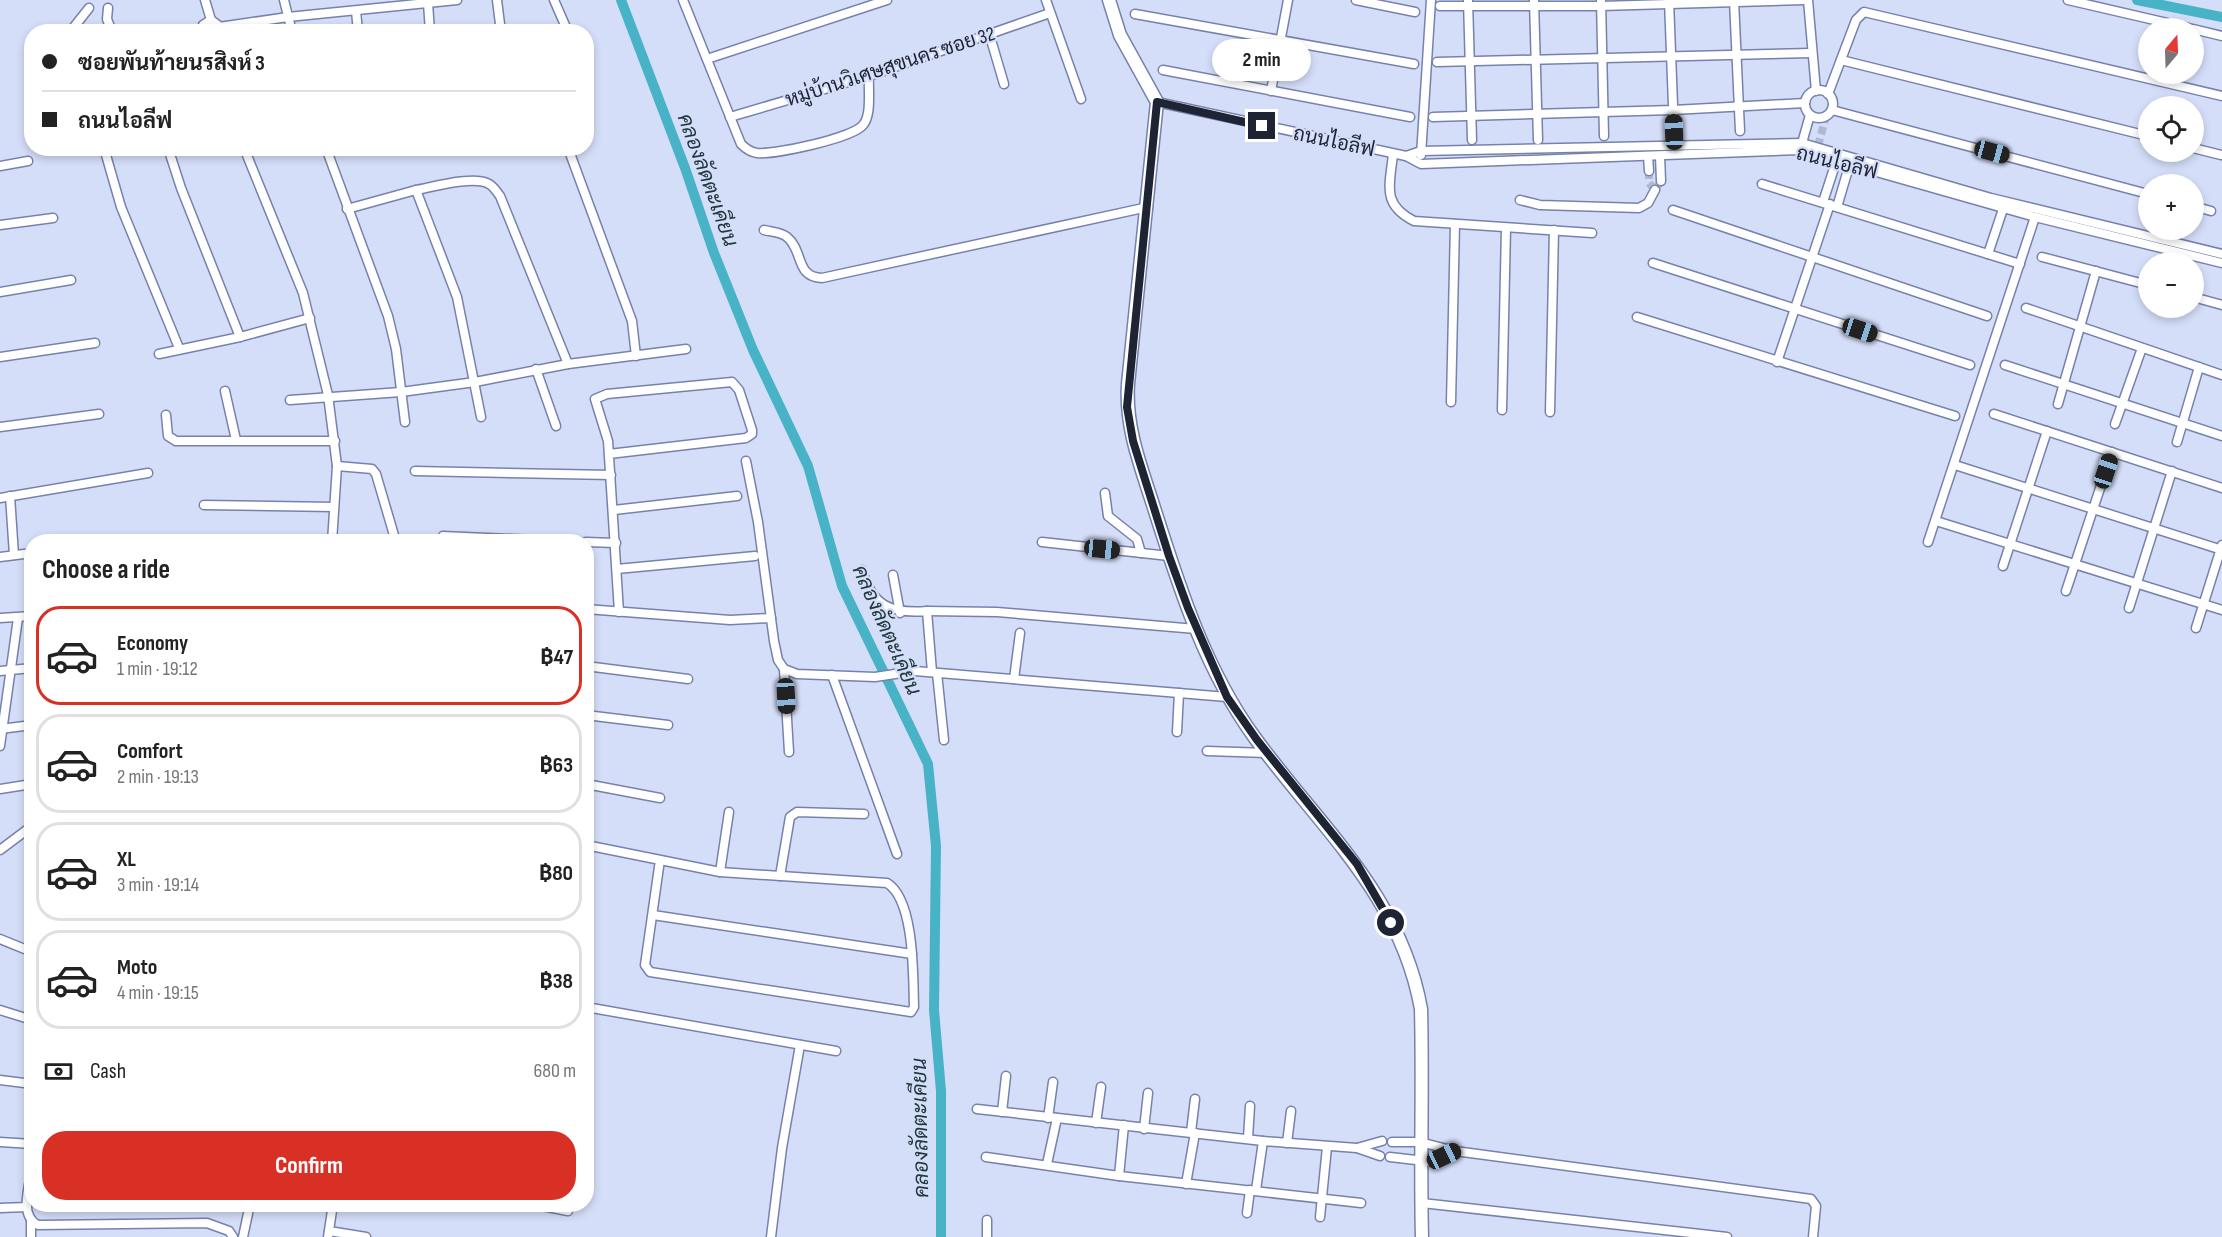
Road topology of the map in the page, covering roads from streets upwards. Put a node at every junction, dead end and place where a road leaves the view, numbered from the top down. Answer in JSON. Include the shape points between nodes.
{"nodes":[{"id":1,"x":205,"y":0,"type":"edge"},
{"id":2,"x":284,"y":0,"type":"edge"},
{"id":3,"x":457,"y":0,"type":"edge"},
{"id":4,"x":498,"y":0,"type":"edge"},
{"id":5,"x":554,"y":0,"type":"edge"},
{"id":6,"x":682,"y":0,"type":"edge"},
{"id":7,"x":887,"y":0,"type":"edge"},
{"id":8,"x":1046,"y":0,"type":"edge"},
{"id":9,"x":1108,"y":0,"type":"edge"},
{"id":10,"x":1288,"y":0,"type":"edge"},
{"id":11,"x":1356,"y":0,"type":"edge"},
{"id":12,"x":1431,"y":0,"type":"edge"},
{"id":13,"x":1807,"y":0,"type":"edge"},
{"id":14,"x":2068,"y":0,"type":"edge"},
{"id":15,"x":1734,"y":1,"type":"edge"},
{"id":16,"x":428,"y":3,"type":"junction"},
{"id":17,"x":1468,"y":3,"type":"edge"},
{"id":18,"x":1534,"y":3,"type":"edge"},
{"id":19,"x":1600,"y":3,"type":"edge"},
{"id":20,"x":1669,"y":3,"type":"edge"},
{"id":21,"x":1440,"y":6,"type":"dead end"},
{"id":22,"x":90,"y":8,"type":"dead end"},
{"id":23,"x":108,"y":8,"type":"dead end"},
{"id":24,"x":356,"y":11,"type":"junction"},
{"id":25,"x":1415,"y":12,"type":"dead end"},
{"id":26,"x":1050,"y":13,"type":"junction"},
{"id":27,"x":1135,"y":14,"type":"dead end"},
{"id":28,"x":288,"y":16,"type":"junction"},
{"id":29,"x":2144,"y":18,"type":"edge"},
{"id":30,"x":211,"y":20,"type":"junction"},
{"id":31,"x":77,"y":24,"type":"edge"},
{"id":32,"x":109,"y":24,"type":"edge"},
{"id":33,"x":205,"y":24,"type":"edge"},
{"id":34,"x":215,"y":24,"type":"edge"},
{"id":35,"x":246,"y":24,"type":"edge"},
{"id":36,"x":290,"y":24,"type":"edge"},
{"id":37,"x":357,"y":24,"type":"edge"},
{"id":38,"x":429,"y":24,"type":"edge"},
{"id":39,"x":500,"y":24,"type":"edge"},
{"id":40,"x":564,"y":24,"type":"edge"},
{"id":41,"x":2204,"y":32,"type":"edge"},
{"id":42,"x":989,"y":33,"type":"junction"},
{"id":43,"x":2222,"y":36,"type":"edge"},
{"id":44,"x":1281,"y":40,"type":"junction"},
{"id":45,"x":1811,"y":53,"type":"junction"},
{"id":46,"x":1738,"y":56,"type":"junction"},
{"id":47,"x":1671,"y":57,"type":"junction"},
{"id":48,"x":1602,"y":58,"type":"junction"},
{"id":49,"x":707,"y":59,"type":"junction"},
{"id":50,"x":1841,"y":60,"type":"junction"},
{"id":51,"x":1536,"y":61,"type":"junction"},
{"id":52,"x":1437,"y":62,"type":"dead end"},
{"id":53,"x":1470,"y":62,"type":"junction"},
{"id":54,"x":1414,"y":64,"type":"dead end"},
{"id":55,"x":1163,"y":70,"type":"dead end"},
{"id":56,"x":869,"y":76,"type":"junction"},
{"id":57,"x":1004,"y":84,"type":"dead end"},
{"id":58,"x":1272,"y":91,"type":"junction"},
{"id":59,"x":1816,"y":91,"type":"junction"},
{"id":60,"x":1828,"y":94,"type":"junction"},
{"id":61,"x":2222,"y":96,"type":"edge"},
{"id":62,"x":1081,"y":99,"type":"dead end"},
{"id":63,"x":1157,"y":102,"type":"junction"},
{"id":64,"x":1805,"y":103,"type":"junction"},
{"id":65,"x":1739,"y":108,"type":"junction"},
{"id":66,"x":1832,"y":110,"type":"junction"},
{"id":67,"x":1673,"y":111,"type":"junction"},
{"id":68,"x":1604,"y":113,"type":"junction"},
{"id":69,"x":1537,"y":115,"type":"junction"},
{"id":70,"x":1810,"y":115,"type":"junction"},
{"id":71,"x":1472,"y":116,"type":"junction"},
{"id":72,"x":730,"y":117,"type":"junction"},
{"id":73,"x":1410,"y":117,"type":"dead end"},
{"id":74,"x":1433,"y":117,"type":"dead end"},
{"id":75,"x":1740,"y":131,"type":"dead end"},
{"id":76,"x":1674,"y":132,"type":"dead end"},
{"id":77,"x":2138,"y":134,"type":"edge"},
{"id":78,"x":1604,"y":136,"type":"dead end"},
{"id":79,"x":1472,"y":140,"type":"dead end"},
{"id":80,"x":1538,"y":140,"type":"dead end"},
{"id":81,"x":1802,"y":143,"type":"junction"},
{"id":82,"x":1421,"y":151,"type":"junction"},
{"id":83,"x":2204,"y":151,"type":"edge"},
{"id":84,"x":1393,"y":154,"type":"junction"},
{"id":85,"x":2221,"y":155,"type":"edge"},
{"id":86,"x":106,"y":156,"type":"edge"},
{"id":87,"x":171,"y":156,"type":"edge"},
{"id":88,"x":247,"y":156,"type":"edge"},
{"id":89,"x":329,"y":156,"type":"edge"},
{"id":90,"x":571,"y":156,"type":"edge"},
{"id":91,"x":1406,"y":156,"type":"junction"},
{"id":92,"x":1648,"y":156,"type":"junction"},
{"id":93,"x":1660,"y":156,"type":"junction"},
{"id":94,"x":1837,"y":159,"type":"junction"},
{"id":95,"x":28,"y":161,"type":"dead end"},
{"id":96,"x":1850,"y":163,"type":"junction"},
{"id":97,"x":1421,"y":164,"type":"junction"},
{"id":98,"x":0,"y":166,"type":"edge"},
{"id":99,"x":1649,"y":171,"type":"tunnel mouth"},
{"id":100,"x":1661,"y":181,"type":"dead end"},
{"id":101,"x":1762,"y":184,"type":"dead end"},
{"id":102,"x":416,"y":190,"type":"junction"},
{"id":103,"x":1655,"y":190,"type":"dead end"},
{"id":104,"x":2138,"y":191,"type":"edge"},
{"id":105,"x":1520,"y":200,"type":"dead end"},
{"id":106,"x":1830,"y":204,"type":"junction"},
{"id":107,"x":1148,"y":207,"type":"junction"},
{"id":108,"x":2003,"y":208,"type":"junction"},
{"id":109,"x":347,"y":209,"type":"junction"},
{"id":110,"x":2204,"y":209,"type":"edge"},
{"id":111,"x":1673,"y":210,"type":"dead end"},
{"id":112,"x":2211,"y":211,"type":"dead end"},
{"id":113,"x":2035,"y":217,"type":"junction"},
{"id":114,"x":53,"y":218,"type":"dead end"},
{"id":115,"x":0,"y":225,"type":"edge"},
{"id":116,"x":1455,"y":225,"type":"junction"},
{"id":117,"x":1506,"y":228,"type":"junction"},
{"id":118,"x":764,"y":230,"type":"dead end"},
{"id":119,"x":1554,"y":230,"type":"junction"},
{"id":120,"x":1592,"y":233,"type":"dead end"},
{"id":121,"x":1988,"y":254,"type":"junction"},
{"id":122,"x":2222,"y":254,"type":"edge"},
{"id":123,"x":1812,"y":256,"type":"junction"},
{"id":124,"x":2042,"y":257,"type":"dead end"},
{"id":125,"x":1653,"y":263,"type":"dead end"},
{"id":126,"x":2222,"y":263,"type":"edge"},
{"id":127,"x":2020,"y":264,"type":"junction"},
{"id":128,"x":2096,"y":271,"type":"junction"},
{"id":129,"x":71,"y":280,"type":"dead end"},
{"id":130,"x":2138,"y":282,"type":"edge"},
{"id":131,"x":0,"y":292,"type":"edge"},
{"id":132,"x":2204,"y":300,"type":"edge"},
{"id":133,"x":2222,"y":304,"type":"edge"},
{"id":134,"x":2026,"y":308,"type":"dead end"},
{"id":135,"x":1794,"y":309,"type":"junction"},
{"id":136,"x":1987,"y":316,"type":"dead end"},
{"id":137,"x":1637,"y":317,"type":"dead end"},
{"id":138,"x":310,"y":318,"type":"junction"},
{"id":139,"x":2082,"y":327,"type":"junction"},
{"id":140,"x":240,"y":337,"type":"junction"},
{"id":141,"x":95,"y":343,"type":"dead end"},
{"id":142,"x":179,"y":348,"type":"junction"},
{"id":143,"x":2142,"y":348,"type":"junction"},
{"id":144,"x":686,"y":349,"type":"dead end"},
{"id":145,"x":159,"y":354,"type":"dead end"},
{"id":146,"x":636,"y":356,"type":"junction"},
{"id":147,"x":0,"y":357,"type":"edge"},
{"id":148,"x":1777,"y":362,"type":"junction"},
{"id":149,"x":568,"y":364,"type":"junction"},
{"id":150,"x":1971,"y":365,"type":"dead end"},
{"id":151,"x":2005,"y":365,"type":"dead end"},
{"id":152,"x":2199,"y":367,"type":"junction"},
{"id":153,"x":536,"y":369,"type":"junction"},
{"id":154,"x":2222,"y":375,"type":"edge"},
{"id":155,"x":475,"y":382,"type":"junction"},
{"id":156,"x":2064,"y":385,"type":"junction"},
{"id":157,"x":225,"y":391,"type":"dead end"},
{"id":158,"x":401,"y":392,"type":"junction"},
{"id":159,"x":328,"y":395,"type":"junction"},
{"id":160,"x":290,"y":399,"type":"dead end"},
{"id":161,"x":1451,"y":402,"type":"dead end"},
{"id":162,"x":2058,"y":404,"type":"dead end"},
{"id":163,"x":2122,"y":404,"type":"junction"},
{"id":164,"x":1502,"y":410,"type":"dead end"},
{"id":165,"x":1550,"y":412,"type":"dead end"},
{"id":166,"x":99,"y":414,"type":"dead end"},
{"id":167,"x":1994,"y":414,"type":"dead end"},
{"id":168,"x":166,"y":415,"type":"dead end"},
{"id":169,"x":1955,"y":416,"type":"dead end"},
{"id":170,"x":481,"y":417,"type":"dead end"},
{"id":171,"x":405,"y":422,"type":"dead end"},
{"id":172,"x":2182,"y":423,"type":"junction"},
{"id":173,"x":2115,"y":424,"type":"dead end"},
{"id":174,"x":556,"y":426,"type":"dead end"},
{"id":175,"x":0,"y":427,"type":"edge"},
{"id":176,"x":2047,"y":431,"type":"junction"},
{"id":177,"x":2222,"y":436,"type":"edge"},
{"id":178,"x":236,"y":440,"type":"junction"},
{"id":179,"x":335,"y":441,"type":"junction"},
{"id":180,"x":2177,"y":442,"type":"dead end"},
{"id":181,"x":2112,"y":452,"type":"junction"},
{"id":182,"x":609,"y":454,"type":"junction"},
{"id":183,"x":746,"y":461,"type":"dead end"},
{"id":184,"x":1955,"y":465,"type":"junction"},
{"id":185,"x":338,"y":466,"type":"junction"},
{"id":186,"x":415,"y":471,"type":"dead end"},
{"id":187,"x":2172,"y":471,"type":"junction"},
{"id":188,"x":148,"y":473,"type":"dead end"},
{"id":189,"x":611,"y":475,"type":"junction"},
{"id":190,"x":2222,"y":488,"type":"edge"},
{"id":191,"x":2028,"y":489,"type":"junction"},
{"id":192,"x":1105,"y":493,"type":"dead end"},
{"id":193,"x":10,"y":496,"type":"junction"},
{"id":194,"x":737,"y":496,"type":"dead end"},
{"id":195,"x":0,"y":498,"type":"edge"},
{"id":196,"x":204,"y":505,"type":"dead end"},
{"id":197,"x":334,"y":507,"type":"junction"},
{"id":198,"x":2093,"y":509,"type":"junction"},
{"id":199,"x":614,"y":510,"type":"junction"},
{"id":200,"x":1936,"y":520,"type":"junction"},
{"id":201,"x":2154,"y":528,"type":"junction"},
{"id":202,"x":332,"y":534,"type":"edge"},
{"id":203,"x":394,"y":534,"type":"edge"},
{"id":204,"x":594,"y":542,"type":"edge"},
{"id":205,"x":1042,"y":542,"type":"dead end"},
{"id":206,"x":1928,"y":542,"type":"dead end"},
{"id":207,"x":616,"y":543,"type":"junction"},
{"id":208,"x":2010,"y":544,"type":"junction"},
{"id":209,"x":2221,"y":548,"type":"edge"},
{"id":210,"x":1141,"y":553,"type":"junction"},
{"id":211,"x":24,"y":554,"type":"edge"},
{"id":212,"x":14,"y":555,"type":"junction"},
{"id":213,"x":755,"y":556,"type":"dead end"},
{"id":214,"x":1169,"y":556,"type":"junction"},
{"id":215,"x":0,"y":557,"type":"edge"},
{"id":216,"x":2075,"y":564,"type":"junction"},
{"id":217,"x":2003,"y":566,"type":"dead end"},
{"id":218,"x":617,"y":569,"type":"junction"},
{"id":219,"x":861,"y":570,"type":"dead end"},
{"id":220,"x":892,"y":575,"type":"dead end"},
{"id":221,"x":2136,"y":583,"type":"junction"},
{"id":222,"x":2066,"y":591,"type":"dead end"},
{"id":223,"x":2204,"y":604,"type":"junction"},
{"id":224,"x":2129,"y":608,"type":"dead end"},
{"id":225,"x":594,"y":610,"type":"edge"},
{"id":226,"x":2222,"y":610,"type":"edge"},
{"id":227,"x":927,"y":611,"type":"junction"},
{"id":228,"x":619,"y":612,"type":"junction"},
{"id":229,"x":900,"y":613,"type":"junction"},
{"id":230,"x":24,"y":617,"type":"edge"},
{"id":231,"x":0,"y":618,"type":"edge"},
{"id":232,"x":18,"y":618,"type":"junction"},
{"id":233,"x":771,"y":618,"type":"junction"},
{"id":234,"x":2196,"y":628,"type":"dead end"},
{"id":235,"x":1196,"y":629,"type":"junction"},
{"id":236,"x":1020,"y":633,"type":"dead end"},
{"id":237,"x":594,"y":667,"type":"edge"},
{"id":238,"x":24,"y":669,"type":"edge"},
{"id":239,"x":784,"y":669,"type":"junction"},
{"id":240,"x":12,"y":670,"type":"junction"},
{"id":241,"x":0,"y":671,"type":"edge"},
{"id":242,"x":935,"y":673,"type":"junction"},
{"id":243,"x":832,"y":675,"type":"junction"},
{"id":244,"x":688,"y":679,"type":"dead end"},
{"id":245,"x":1014,"y":679,"type":"junction"},
{"id":246,"x":1179,"y":693,"type":"junction"},
{"id":247,"x":1227,"y":697,"type":"junction"},
{"id":248,"x":594,"y":716,"type":"edge"},
{"id":249,"x":668,"y":725,"type":"dead end"},
{"id":250,"x":24,"y":726,"type":"edge"},
{"id":251,"x":2,"y":729,"type":"edge"},
{"id":252,"x":1177,"y":732,"type":"dead end"},
{"id":253,"x":944,"y":740,"type":"dead end"},
{"id":254,"x":0,"y":746,"type":"edge"},
{"id":255,"x":1207,"y":751,"type":"dead end"},
{"id":256,"x":789,"y":752,"type":"dead end"},
{"id":257,"x":1268,"y":753,"type":"junction"},
{"id":258,"x":24,"y":785,"type":"edge"},
{"id":259,"x":594,"y":786,"type":"edge"},
{"id":260,"x":0,"y":789,"type":"edge"},
{"id":261,"x":660,"y":798,"type":"dead end"},
{"id":262,"x":729,"y":812,"type":"dead end"},
{"id":263,"x":864,"y":814,"type":"dead end"},
{"id":264,"x":24,"y":832,"type":"edge"},
{"id":265,"x":594,"y":847,"type":"edge"},
{"id":266,"x":0,"y":850,"type":"edge"},
{"id":267,"x":897,"y":854,"type":"dead end"},
{"id":268,"x":660,"y":860,"type":"junction"},
{"id":269,"x":720,"y":872,"type":"junction"},
{"id":270,"x":780,"y":876,"type":"junction"},
{"id":271,"x":653,"y":915,"type":"junction"},
{"id":272,"x":0,"y":939,"type":"edge"},
{"id":273,"x":24,"y":949,"type":"edge"},
{"id":274,"x":912,"y":954,"type":"junction"},
{"id":275,"x":594,"y":1008,"type":"edge"},
{"id":276,"x":0,"y":1010,"type":"edge"},
{"id":277,"x":24,"y":1018,"type":"edge"},
{"id":278,"x":800,"y":1045,"type":"junction"},
{"id":279,"x":836,"y":1051,"type":"dead end"},
{"id":280,"x":1006,"y":1076,"type":"dead end"},
{"id":281,"x":0,"y":1080,"type":"edge"},
{"id":282,"x":1053,"y":1082,"type":"dead end"},
{"id":283,"x":24,"y":1083,"type":"edge"},
{"id":284,"x":1101,"y":1087,"type":"dead end"},
{"id":285,"x":1148,"y":1094,"type":"dead end"},
{"id":286,"x":1195,"y":1100,"type":"dead end"},
{"id":287,"x":1250,"y":1106,"type":"dead end"},
{"id":288,"x":977,"y":1110,"type":"dead end"},
{"id":289,"x":1291,"y":1111,"type":"dead end"},
{"id":290,"x":1002,"y":1112,"type":"junction"},
{"id":291,"x":1053,"y":1118,"type":"junction"},
{"id":292,"x":1096,"y":1123,"type":"junction"},
{"id":293,"x":1124,"y":1125,"type":"junction"},
{"id":294,"x":1144,"y":1129,"type":"junction"},
{"id":295,"x":1193,"y":1132,"type":"junction"},
{"id":296,"x":1248,"y":1138,"type":"junction"},
{"id":297,"x":1263,"y":1141,"type":"junction"},
{"id":298,"x":1382,"y":1141,"type":"dead end"},
{"id":299,"x":0,"y":1142,"type":"edge"},
{"id":300,"x":1420,"y":1142,"type":"junction"},
{"id":301,"x":1287,"y":1143,"type":"junction"},
{"id":302,"x":1392,"y":1143,"type":"dead end"},
{"id":303,"x":24,"y":1144,"type":"edge"},
{"id":304,"x":1327,"y":1147,"type":"junction"},
{"id":305,"x":1357,"y":1148,"type":"junction"},
{"id":306,"x":1455,"y":1151,"type":"junction"},
{"id":307,"x":1380,"y":1156,"type":"dead end"},
{"id":308,"x":1390,"y":1157,"type":"dead end"},
{"id":309,"x":986,"y":1158,"type":"dead end"},
{"id":310,"x":1420,"y":1160,"type":"junction"},
{"id":311,"x":1047,"y":1164,"type":"junction"},
{"id":312,"x":1119,"y":1176,"type":"junction"},
{"id":313,"x":1186,"y":1184,"type":"junction"},
{"id":314,"x":1253,"y":1190,"type":"junction"},
{"id":315,"x":1322,"y":1199,"type":"junction"},
{"id":316,"x":1361,"y":1203,"type":"dead end"},
{"id":317,"x":1422,"y":1203,"type":"junction"},
{"id":318,"x":24,"y":1207,"type":"edge"},
{"id":319,"x":0,"y":1208,"type":"edge"},
{"id":320,"x":27,"y":1212,"type":"edge"},
{"id":321,"x":248,"y":1212,"type":"edge"},
{"id":322,"x":332,"y":1212,"type":"edge"},
{"id":323,"x":1247,"y":1214,"type":"dead end"},
{"id":324,"x":1320,"y":1217,"type":"dead end"},
{"id":325,"x":987,"y":1220,"type":"dead end"},
{"id":326,"x":31,"y":1222,"type":"junction"},
{"id":327,"x":329,"y":1234,"type":"edge"},
{"id":328,"x":31,"y":1237,"type":"edge"},
{"id":329,"x":233,"y":1237,"type":"edge"},
{"id":330,"x":243,"y":1237,"type":"edge"},
{"id":331,"x":366,"y":1237,"type":"edge"},
{"id":332,"x":771,"y":1237,"type":"edge"},
{"id":333,"x":987,"y":1237,"type":"edge"},
{"id":334,"x":1422,"y":1237,"type":"edge"},
{"id":335,"x":1727,"y":1237,"type":"edge"},
{"id":336,"x":1813,"y":1237,"type":"edge"}],
"edges":[{"from":1,"to":30,"type":"street"},
{"from":2,"to":28,"type":"street"},
{"from":3,"to":16,"type":"street"},
{"from":4,"to":39,"type":"street"},
{"from":5,"to":40,"type":"street"},
{"from":6,"to":49,"type":"street"},
{"from":7,"to":49,"type":"street"},
{"from":8,"to":26,"type":"street"},
{"from":9,"to":63,"type":"street","via":[[1120,35]]},
{"from":10,"to":44,"type":"street"},
{"from":11,"to":25,"type":"street"},
{"from":12,"to":82,"type":"street"},
{"from":13,"to":15,"type":"street"},
{"from":13,"to":45,"type":"street"},
{"from":14,"to":29,"type":"street"},
{"from":15,"to":20,"type":"street"},
{"from":15,"to":46,"type":"street"},
{"from":16,"to":24,"type":"street"},
{"from":16,"to":38,"type":"street"},
{"from":17,"to":18,"type":"street"},
{"from":17,"to":21,"type":"street"},
{"from":17,"to":53,"type":"street"},
{"from":18,"to":19,"type":"street"},
{"from":18,"to":51,"type":"street"},
{"from":19,"to":20,"type":"street"},
{"from":19,"to":48,"type":"street"},
{"from":20,"to":47,"type":"street"},
{"from":22,"to":31,"type":"street"},
{"from":23,"to":32,"type":"street"},
{"from":24,"to":28,"type":"street"},
{"from":24,"to":37,"type":"street"},
{"from":26,"to":42,"type":"street","name":"หมู่บ้านวิเศษสุขนคร ซอย 32"},
{"from":26,"to":62,"type":"street"},
{"from":27,"to":44,"type":"street"},
{"from":28,"to":35,"type":"street"},
{"from":28,"to":36,"type":"street"},
{"from":30,"to":33,"type":"street"},
{"from":30,"to":34,"type":"street"},
{"from":41,"to":43,"type":"street"},
{"from":42,"to":56,"type":"street","name":"หมู่บ้านวิเศษสุขนคร ซอย 32"},
{"from":42,"to":57,"type":"street"},
{"from":44,"to":54,"type":"street"},
{"from":44,"to":58,"type":"street"},
{"from":45,"to":46,"type":"street"},
{"from":45,"to":59,"type":"street"},
{"from":46,"to":47,"type":"street"},
{"from":46,"to":65,"type":"street"},
{"from":47,"to":48,"type":"street"},
{"from":47,"to":67,"type":"street"},
{"from":48,"to":51,"type":"street"},
{"from":48,"to":68,"type":"street"},
{"from":49,"to":72,"type":"street"},
{"from":50,"to":60,"type":"street"},
{"from":50,"to":61,"type":"street","via":[[1858,15],[1874,13]]},
{"from":50,"to":77,"type":"street"},
{"from":51,"to":53,"type":"street"},
{"from":51,"to":69,"type":"street"},
{"from":52,"to":53,"type":"street"},
{"from":53,"to":71,"type":"street"},
{"from":55,"to":58,"type":"street"},
{"from":56,"to":72,"type":"street","name":"หมู่บ้านวิเศษสุขนคร ซอย 32"},
{"from":56,"to":72,"type":"street","via":[[868,116],[861,128],[851,134],[758,153],[741,144]]},
{"from":58,"to":73,"type":"street"},
{"from":59,"to":60,"type":"street"},
{"from":59,"to":64,"type":"street","via":[[1808,95]]},
{"from":60,"to":66,"type":"street","via":[[1833,101]]},
{"from":63,"to":84,"type":"street","name":"ถนนไอลีฟ"},
{"from":63,"to":107,"type":"street"},
{"from":64,"to":65,"type":"street"},
{"from":64,"to":70,"type":"street"},
{"from":65,"to":67,"type":"street"},
{"from":65,"to":75,"type":"street"},
{"from":66,"to":70,"type":"street","via":[[1822,118]]},
{"from":66,"to":104,"type":"street"},
{"from":67,"to":68,"type":"street"},
{"from":67,"to":76,"type":"street"},
{"from":68,"to":69,"type":"street"},
{"from":68,"to":78,"type":"street"},
{"from":69,"to":71,"type":"street"},
{"from":69,"to":80,"type":"street"},
{"from":70,"to":81,"type":"street"},
{"from":71,"to":74,"type":"street"},
{"from":71,"to":79,"type":"street"},
{"from":81,"to":82,"type":"street","name":"ถนนไอลีฟ"},
{"from":81,"to":122,"type":"street","name":"ถนนไอลีฟ","via":[[1991,198]]},
{"from":82,"to":91,"type":"street","name":"ถนนไอลีฟ"},
{"from":82,"to":97,"type":"street"},
{"from":83,"to":85,"type":"street"},
{"from":84,"to":91,"type":"street","name":"ถนนไอลีฟ"},
{"from":84,"to":116,"type":"street","via":[[1389,195],[1401,214],[1414,220]]},
{"from":86,"to":142,"type":"street","via":[[121,207]]},
{"from":87,"to":140,"type":"street"},
{"from":88,"to":138,"type":"street"},
{"from":89,"to":109,"type":"street"},
{"from":90,"to":146,"type":"street","via":[[632,321]]},
{"from":91,"to":97,"type":"street","name":"ถนนไอลีฟ"},
{"from":92,"to":93,"type":"street","name":"ถนนไอลีฟ"},
{"from":92,"to":97,"type":"street","name":"ถนนไอลีฟ"},
{"from":92,"to":99,"type":"street"},
{"from":93,"to":94,"type":"street","name":"ถนนไอลีฟ","via":[[1799,150]]},
{"from":93,"to":100,"type":"street"},
{"from":94,"to":96,"type":"street","name":"ถนนไอลีฟ"},
{"from":94,"to":106,"type":"street"},
{"from":95,"to":98,"type":"street"},
{"from":96,"to":106,"type":"street"},
{"from":96,"to":108,"type":"street","name":"ถนนไอลีฟ"},
{"from":101,"to":106,"type":"street"},
{"from":102,"to":109,"type":"street"},
{"from":102,"to":149,"type":"street","via":[[473,181],[485,181],[492,186],[500,196]]},
{"from":102,"to":155,"type":"street","via":[[457,297]]},
{"from":103,"to":105,"type":"street","via":[[1648,203],[1639,208],[1540,206]]},
{"from":106,"to":121,"type":"street"},
{"from":106,"to":123,"type":"street"},
{"from":107,"to":118,"type":"street","via":[[822,278],[813,278],[803,270],[795,245],[788,238]]},
{"from":107,"to":214,"type":"street","via":[[1127,407],[1133,441]]},
{"from":108,"to":113,"type":"street","name":"ถนนไอลีฟ"},
{"from":108,"to":121,"type":"street"},
{"from":109,"to":158,"type":"street","via":[[388,316]]},
{"from":110,"to":112,"type":"street"},
{"from":111,"to":123,"type":"street"},
{"from":113,"to":126,"type":"street","name":"ถนนไอลีฟ"},
{"from":113,"to":127,"type":"street"},
{"from":114,"to":115,"type":"street"},
{"from":116,"to":117,"type":"street"},
{"from":116,"to":161,"type":"street"},
{"from":117,"to":119,"type":"street"},
{"from":117,"to":164,"type":"street"},
{"from":119,"to":120,"type":"street"},
{"from":119,"to":165,"type":"street"},
{"from":121,"to":127,"type":"street"},
{"from":123,"to":135,"type":"street"},
{"from":123,"to":136,"type":"street"},
{"from":124,"to":128,"type":"street"},
{"from":125,"to":135,"type":"street"},
{"from":127,"to":184,"type":"street"},
{"from":128,"to":130,"type":"street"},
{"from":128,"to":139,"type":"street"},
{"from":129,"to":131,"type":"street"},
{"from":132,"to":133,"type":"street"},
{"from":134,"to":139,"type":"street"},
{"from":135,"to":148,"type":"street"},
{"from":135,"to":150,"type":"street"},
{"from":137,"to":148,"type":"street"},
{"from":138,"to":140,"type":"street"},
{"from":138,"to":159,"type":"street"},
{"from":139,"to":143,"type":"street"},
{"from":139,"to":156,"type":"street"},
{"from":140,"to":142,"type":"street"},
{"from":141,"to":147,"type":"street"},
{"from":142,"to":145,"type":"street"},
{"from":143,"to":152,"type":"street"},
{"from":143,"to":163,"type":"street"},
{"from":144,"to":146,"type":"street"},
{"from":146,"to":149,"type":"street"},
{"from":148,"to":169,"type":"street"},
{"from":149,"to":153,"type":"street"},
{"from":151,"to":156,"type":"street"},
{"from":152,"to":154,"type":"street"},
{"from":152,"to":172,"type":"street"},
{"from":153,"to":155,"type":"street"},
{"from":153,"to":174,"type":"street"},
{"from":155,"to":158,"type":"street"},
{"from":155,"to":170,"type":"street"},
{"from":156,"to":162,"type":"street"},
{"from":156,"to":163,"type":"street"},
{"from":157,"to":178,"type":"street"},
{"from":158,"to":159,"type":"street"},
{"from":158,"to":171,"type":"street"},
{"from":159,"to":160,"type":"street"},
{"from":159,"to":179,"type":"street"},
{"from":163,"to":172,"type":"street"},
{"from":163,"to":173,"type":"street"},
{"from":166,"to":175,"type":"street"},
{"from":167,"to":176,"type":"street"},
{"from":168,"to":178,"type":"street","via":[[170,439]]},
{"from":172,"to":177,"type":"street"},
{"from":172,"to":180,"type":"street"},
{"from":176,"to":181,"type":"street"},
{"from":176,"to":191,"type":"street"},
{"from":178,"to":179,"type":"street"},
{"from":179,"to":185,"type":"street"},
{"from":181,"to":187,"type":"street"},
{"from":181,"to":198,"type":"street"},
{"from":182,"to":182,"type":"street","via":[[746,438],[752,430],[739,390],[732,382],[607,394],[598,396],[595,404],[608,437]]},
{"from":182,"to":189,"type":"street"},
{"from":183,"to":233,"type":"street"},
{"from":184,"to":191,"type":"street"},
{"from":184,"to":200,"type":"street"},
{"from":185,"to":197,"type":"street"},
{"from":185,"to":203,"type":"street","via":[[372,469]]},
{"from":186,"to":189,"type":"street"},
{"from":187,"to":190,"type":"street"},
{"from":187,"to":201,"type":"street"},
{"from":188,"to":193,"type":"street"},
{"from":189,"to":199,"type":"street"},
{"from":191,"to":198,"type":"street"},
{"from":191,"to":208,"type":"street"},
{"from":192,"to":210,"type":"street","via":[[1108,516],[1137,538]]},
{"from":193,"to":195,"type":"street"},
{"from":193,"to":212,"type":"street"},
{"from":194,"to":199,"type":"street"},
{"from":196,"to":197,"type":"street"},
{"from":197,"to":202,"type":"street"},
{"from":198,"to":201,"type":"street"},
{"from":198,"to":216,"type":"street"},
{"from":199,"to":207,"type":"street"},
{"from":200,"to":206,"type":"street"},
{"from":200,"to":208,"type":"street"},
{"from":201,"to":209,"type":"street"},
{"from":201,"to":221,"type":"street"},
{"from":204,"to":207,"type":"street"},
{"from":205,"to":210,"type":"street"},
{"from":207,"to":218,"type":"street"},
{"from":208,"to":216,"type":"street"},
{"from":208,"to":217,"type":"street"},
{"from":209,"to":223,"type":"street"},
{"from":210,"to":214,"type":"street"},
{"from":211,"to":212,"type":"street"},
{"from":212,"to":215,"type":"street"},
{"from":213,"to":218,"type":"street"},
{"from":214,"to":235,"type":"street"},
{"from":216,"to":221,"type":"street"},
{"from":216,"to":222,"type":"street"},
{"from":218,"to":228,"type":"street"},
{"from":219,"to":229,"type":"street","via":[[871,596]]},
{"from":220,"to":229,"type":"street"},
{"from":221,"to":223,"type":"street"},
{"from":221,"to":224,"type":"street"},
{"from":223,"to":226,"type":"street"},
{"from":223,"to":234,"type":"street"},
{"from":225,"to":228,"type":"street"},
{"from":227,"to":229,"type":"street"},
{"from":227,"to":235,"type":"street","via":[[998,612]]},
{"from":227,"to":242,"type":"street"},
{"from":228,"to":233,"type":"street","via":[[730,620]]},
{"from":230,"to":232,"type":"street"},
{"from":231,"to":232,"type":"street"},
{"from":232,"to":240,"type":"street"},
{"from":233,"to":239,"type":"street","via":[[778,660]]},
{"from":235,"to":247,"type":"street"},
{"from":236,"to":245,"type":"street"},
{"from":237,"to":244,"type":"street"},
{"from":238,"to":240,"type":"street"},
{"from":239,"to":243,"type":"street","via":[[797,674]]},
{"from":239,"to":256,"type":"street"},
{"from":240,"to":241,"type":"street"},
{"from":240,"to":251,"type":"street"},
{"from":242,"to":243,"type":"street"},
{"from":242,"to":245,"type":"street"},
{"from":242,"to":253,"type":"street"},
{"from":243,"to":267,"type":"street"},
{"from":245,"to":246,"type":"street"},
{"from":246,"to":247,"type":"street"},
{"from":246,"to":252,"type":"street"},
{"from":247,"to":257,"type":"street"},
{"from":248,"to":249,"type":"street"},
{"from":250,"to":251,"type":"street"},
{"from":251,"to":254,"type":"street"},
{"from":255,"to":257,"type":"street"},
{"from":257,"to":300,"type":"street","via":[[1357,864],[1400,944],[1421,1009]]},
{"from":258,"to":260,"type":"street"},
{"from":259,"to":261,"type":"street"},
{"from":262,"to":269,"type":"street"},
{"from":263,"to":270,"type":"street","via":[[797,812],[790,817]]},
{"from":264,"to":266,"type":"street"},
{"from":265,"to":268,"type":"street"},
{"from":268,"to":269,"type":"street"},
{"from":268,"to":271,"type":"street"},
{"from":269,"to":270,"type":"street"},
{"from":270,"to":274,"type":"street","via":[[879,882],[894,887],[907,920]]},
{"from":271,"to":274,"type":"street"},
{"from":271,"to":274,"type":"street","via":[[645,965],[650,972],[908,1013],[914,1007]]},
{"from":272,"to":273,"type":"street"},
{"from":275,"to":278,"type":"street"},
{"from":276,"to":277,"type":"street"},
{"from":278,"to":279,"type":"street"},
{"from":278,"to":332,"type":"street"},
{"from":280,"to":290,"type":"street"},
{"from":281,"to":283,"type":"street"},
{"from":282,"to":291,"type":"street"},
{"from":284,"to":292,"type":"street"},
{"from":285,"to":294,"type":"street"},
{"from":286,"to":295,"type":"street"},
{"from":287,"to":296,"type":"street"},
{"from":288,"to":290,"type":"street"},
{"from":289,"to":301,"type":"street"},
{"from":290,"to":291,"type":"street"},
{"from":291,"to":292,"type":"street"},
{"from":291,"to":311,"type":"street"},
{"from":292,"to":293,"type":"street"},
{"from":293,"to":294,"type":"street"},
{"from":293,"to":312,"type":"street"},
{"from":294,"to":295,"type":"street"},
{"from":295,"to":296,"type":"street"},
{"from":295,"to":313,"type":"street"},
{"from":296,"to":297,"type":"street"},
{"from":297,"to":301,"type":"street"},
{"from":297,"to":314,"type":"street"},
{"from":298,"to":305,"type":"street"},
{"from":299,"to":303,"type":"street"},
{"from":300,"to":302,"type":"street"},
{"from":300,"to":306,"type":"street"},
{"from":300,"to":310,"type":"street"},
{"from":301,"to":304,"type":"street"},
{"from":304,"to":305,"type":"street"},
{"from":304,"to":315,"type":"street"},
{"from":305,"to":307,"type":"street"},
{"from":306,"to":310,"type":"street","via":[[1433,1162]]},
{"from":306,"to":336,"type":"street","via":[[1811,1199],[1816,1206]]},
{"from":308,"to":310,"type":"street"},
{"from":309,"to":311,"type":"street"},
{"from":310,"to":317,"type":"street"},
{"from":311,"to":312,"type":"street"},
{"from":312,"to":313,"type":"street"},
{"from":313,"to":314,"type":"street"},
{"from":314,"to":315,"type":"street"},
{"from":314,"to":323,"type":"street"},
{"from":315,"to":316,"type":"street"},
{"from":315,"to":324,"type":"street"},
{"from":317,"to":334,"type":"street"},
{"from":317,"to":335,"type":"street"},
{"from":318,"to":319,"type":"street"},
{"from":320,"to":326,"type":"street"},
{"from":321,"to":330,"type":"street"},
{"from":322,"to":327,"type":"street"},
{"from":325,"to":333,"type":"street"},
{"from":326,"to":328,"type":"street"},
{"from":326,"to":329,"type":"street","via":[[207,1223],[229,1231]]},
{"from":327,"to":331,"type":"street"}]}
